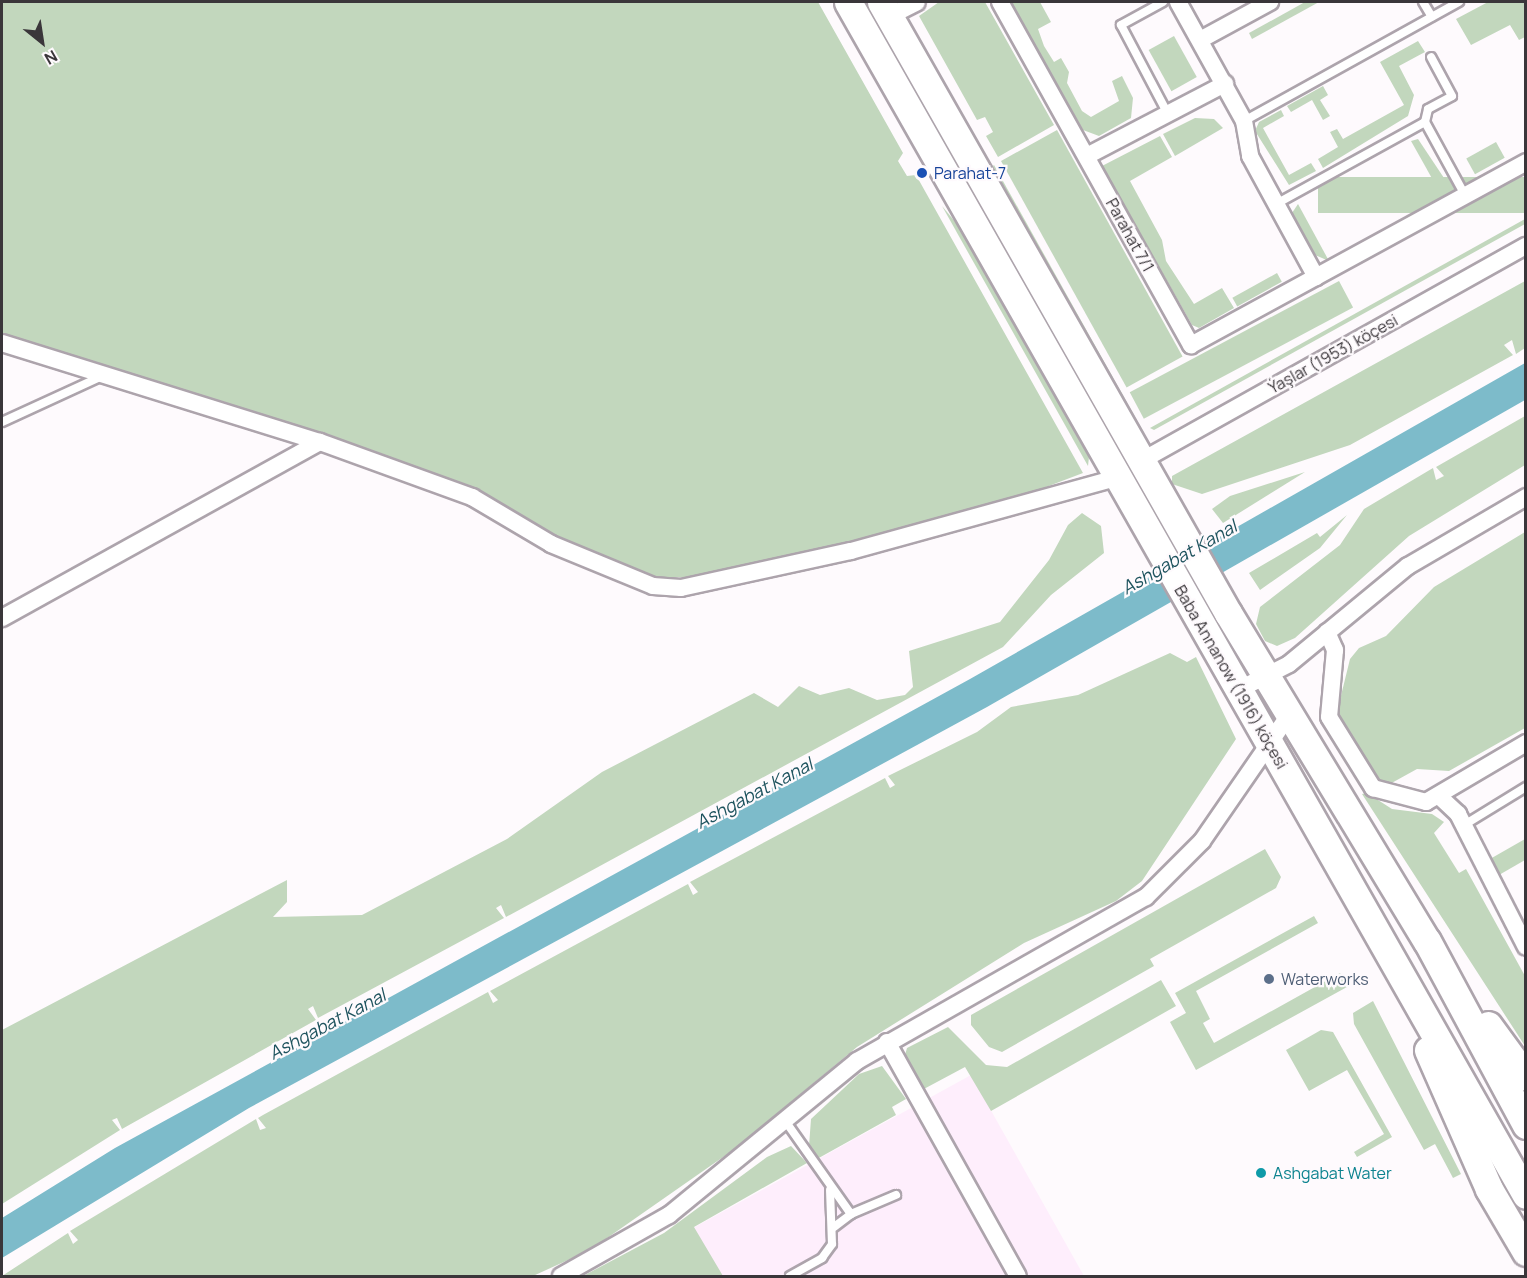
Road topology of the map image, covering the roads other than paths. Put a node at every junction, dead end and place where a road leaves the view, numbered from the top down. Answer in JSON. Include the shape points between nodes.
{"nodes":[{"id":1,"x":848,"y":2,"type":"edge"},
{"id":2,"x":916,"y":2,"type":"edge"},
{"id":3,"x":1000,"y":2,"type":"edge"},
{"id":4,"x":1163,"y":2,"type":"edge"},
{"id":5,"x":1178,"y":2,"type":"edge"},
{"id":6,"x":1270,"y":2,"type":"edge"},
{"id":7,"x":1423,"y":2,"type":"edge"},
{"id":8,"x":1459,"y":2,"type":"edge"},
{"id":9,"x":885,"y":9,"type":"edge"},
{"id":10,"x":1432,"y":16,"type":"junction"},
{"id":11,"x":1200,"y":40,"type":"junction"},
{"id":12,"x":1431,"y":57,"type":"dead end"},
{"id":13,"x":1224,"y":84,"type":"junction"},
{"id":14,"x":1168,"y":114,"type":"junction"},
{"id":15,"x":1244,"y":121,"type":"junction"},
{"id":16,"x":1425,"y":122,"type":"junction"},
{"id":17,"x":1086,"y":156,"type":"junction"},
{"id":18,"x":1526,"y":162,"type":"edge"},
{"id":19,"x":1465,"y":195,"type":"junction"},
{"id":20,"x":1276,"y":204,"type":"junction"},
{"id":21,"x":1526,"y":246,"type":"edge"},
{"id":22,"x":1316,"y":277,"type":"junction"},
{"id":23,"x":2,"y":343,"type":"edge"},
{"id":24,"x":106,"y":374,"type":"junction"},
{"id":25,"x":2,"y":422,"type":"edge"},
{"id":26,"x":320,"y":442,"type":"junction"},
{"id":27,"x":1141,"y":461,"type":"junction"},
{"id":28,"x":1116,"y":478,"type":"junction"},
{"id":29,"x":1526,"y":497,"type":"edge"},
{"id":30,"x":2,"y":618,"type":"edge"},
{"id":31,"x":1327,"y":632,"type":"junction"},
{"id":32,"x":1265,"y":675,"type":"junction"},
{"id":33,"x":1240,"y":689,"type":"junction"},
{"id":34,"x":1289,"y":715,"type":"junction"},
{"id":35,"x":1268,"y":738,"type":"junction"},
{"id":36,"x":1526,"y":743,"type":"edge"},
{"id":37,"x":1526,"y":787,"type":"edge"},
{"id":38,"x":1440,"y":797,"type":"junction"},
{"id":39,"x":1464,"y":825,"type":"junction"},
{"id":40,"x":1427,"y":941,"type":"junction"},
{"id":41,"x":1526,"y":947,"type":"edge"},
{"id":42,"x":1399,"y":973,"type":"junction"},
{"id":43,"x":887,"y":1042,"type":"junction"},
{"id":44,"x":1526,"y":1077,"type":"edge"},
{"id":45,"x":786,"y":1122,"type":"junction"},
{"id":46,"x":1526,"y":1125,"type":"edge"},
{"id":47,"x":830,"y":1190,"type":"junction"},
{"id":48,"x":896,"y":1195,"type":"dead end"},
{"id":49,"x":1526,"y":1195,"type":"edge"},
{"id":50,"x":851,"y":1214,"type":"junction"},
{"id":51,"x":834,"y":1227,"type":"junction"},
{"id":52,"x":1526,"y":1252,"type":"edge"},
{"id":53,"x":561,"y":1276,"type":"edge"},
{"id":54,"x":790,"y":1276,"type":"edge"},
{"id":55,"x":1018,"y":1276,"type":"edge"}],
"edges":[{"from":1,"to":28,"type":"main road","name":"Baba Annanow (1916) köçesi"},
{"from":2,"to":9,"type":"street"},
{"from":3,"to":17,"type":"street","name":"Parahat 7/1"},
{"from":4,"to":14,"type":"lane","via":[[1121,25]]},
{"from":5,"to":11,"type":"street"},
{"from":6,"to":11,"type":"street"},
{"from":7,"to":10,"type":"lane"},
{"from":8,"to":10,"type":"lane"},
{"from":9,"to":27,"type":"main road","name":"Baba Annanow (1916) köçesi"},
{"from":10,"to":15,"type":"lane"},
{"from":11,"to":13,"type":"street"},
{"from":12,"to":16,"type":"lane","via":[[1452,96],[1428,110]]},
{"from":13,"to":14,"type":"street"},
{"from":13,"to":15,"type":"street"},
{"from":14,"to":17,"type":"street"},
{"from":15,"to":20,"type":"street","via":[[1250,156]]},
{"from":16,"to":19,"type":"lane"},
{"from":16,"to":20,"type":"lane"},
{"from":17,"to":22,"type":"street","name":"Parahat 7/1","via":[[1191,345]]},
{"from":18,"to":19,"type":"street","name":"Parahat 7/1"},
{"from":19,"to":22,"type":"street","name":"Parahat 7/1"},
{"from":20,"to":22,"type":"street"},
{"from":21,"to":27,"type":"street","name":"Ýaşlar (1953) köçesi"},
{"from":23,"to":24,"type":"street"},
{"from":24,"to":25,"type":"lane"},
{"from":24,"to":26,"type":"street"},
{"from":26,"to":28,"type":"street","via":[[472,497],[551,544],[621,574],[681,588],[851,551]]},
{"from":26,"to":30,"type":"street"},
{"from":27,"to":32,"type":"main road","name":"Baba Annanow (1916) köçesi"},
{"from":28,"to":33,"type":"main road","name":"Baba Annanow (1916) köçesi"},
{"from":29,"to":31,"type":"street","via":[[1408,566]]},
{"from":31,"to":32,"type":"street","via":[[1289,664]]},
{"from":31,"to":38,"type":"street","via":[[1335,650],[1327,707],[1350,758],[1373,788],[1391,796],[1413,802]]},
{"from":32,"to":33,"type":"street"},
{"from":32,"to":34,"type":"main road","name":"Baba Annanow (1916) köçesi"},
{"from":33,"to":35,"type":"main road","name":"Baba Annanow (1916) köçesi"},
{"from":34,"to":35,"type":"street"},
{"from":34,"to":40,"type":"main road","name":"Baba Annanow (1916) köçesi"},
{"from":35,"to":42,"type":"main road","name":"Baba Annanow (1916) köçesi"},
{"from":35,"to":43,"type":"street","via":[[1202,841],[1146,897]]},
{"from":36,"to":38,"type":"street"},
{"from":37,"to":39,"type":"lane"},
{"from":38,"to":39,"type":"street"},
{"from":39,"to":41,"type":"street"},
{"from":40,"to":44,"type":"main road"},
{"from":40,"to":46,"type":"main road","name":"Baba Annanow (1916) köçesi"},
{"from":42,"to":49,"type":"main road","name":"Baba Annanow (1916) köçesi"},
{"from":42,"to":52,"type":"main road","via":[[1447,1099]]},
{"from":43,"to":45,"type":"street"},
{"from":43,"to":55,"type":"street"},
{"from":45,"to":47,"type":"lane","via":[[807,1148]]},
{"from":45,"to":53,"type":"street","via":[[669,1215]]},
{"from":47,"to":50,"type":"lane"},
{"from":47,"to":51,"type":"lane"},
{"from":48,"to":50,"type":"lane"},
{"from":50,"to":51,"type":"lane"},
{"from":51,"to":54,"type":"lane","via":[[832,1244],[822,1258]]}]}
